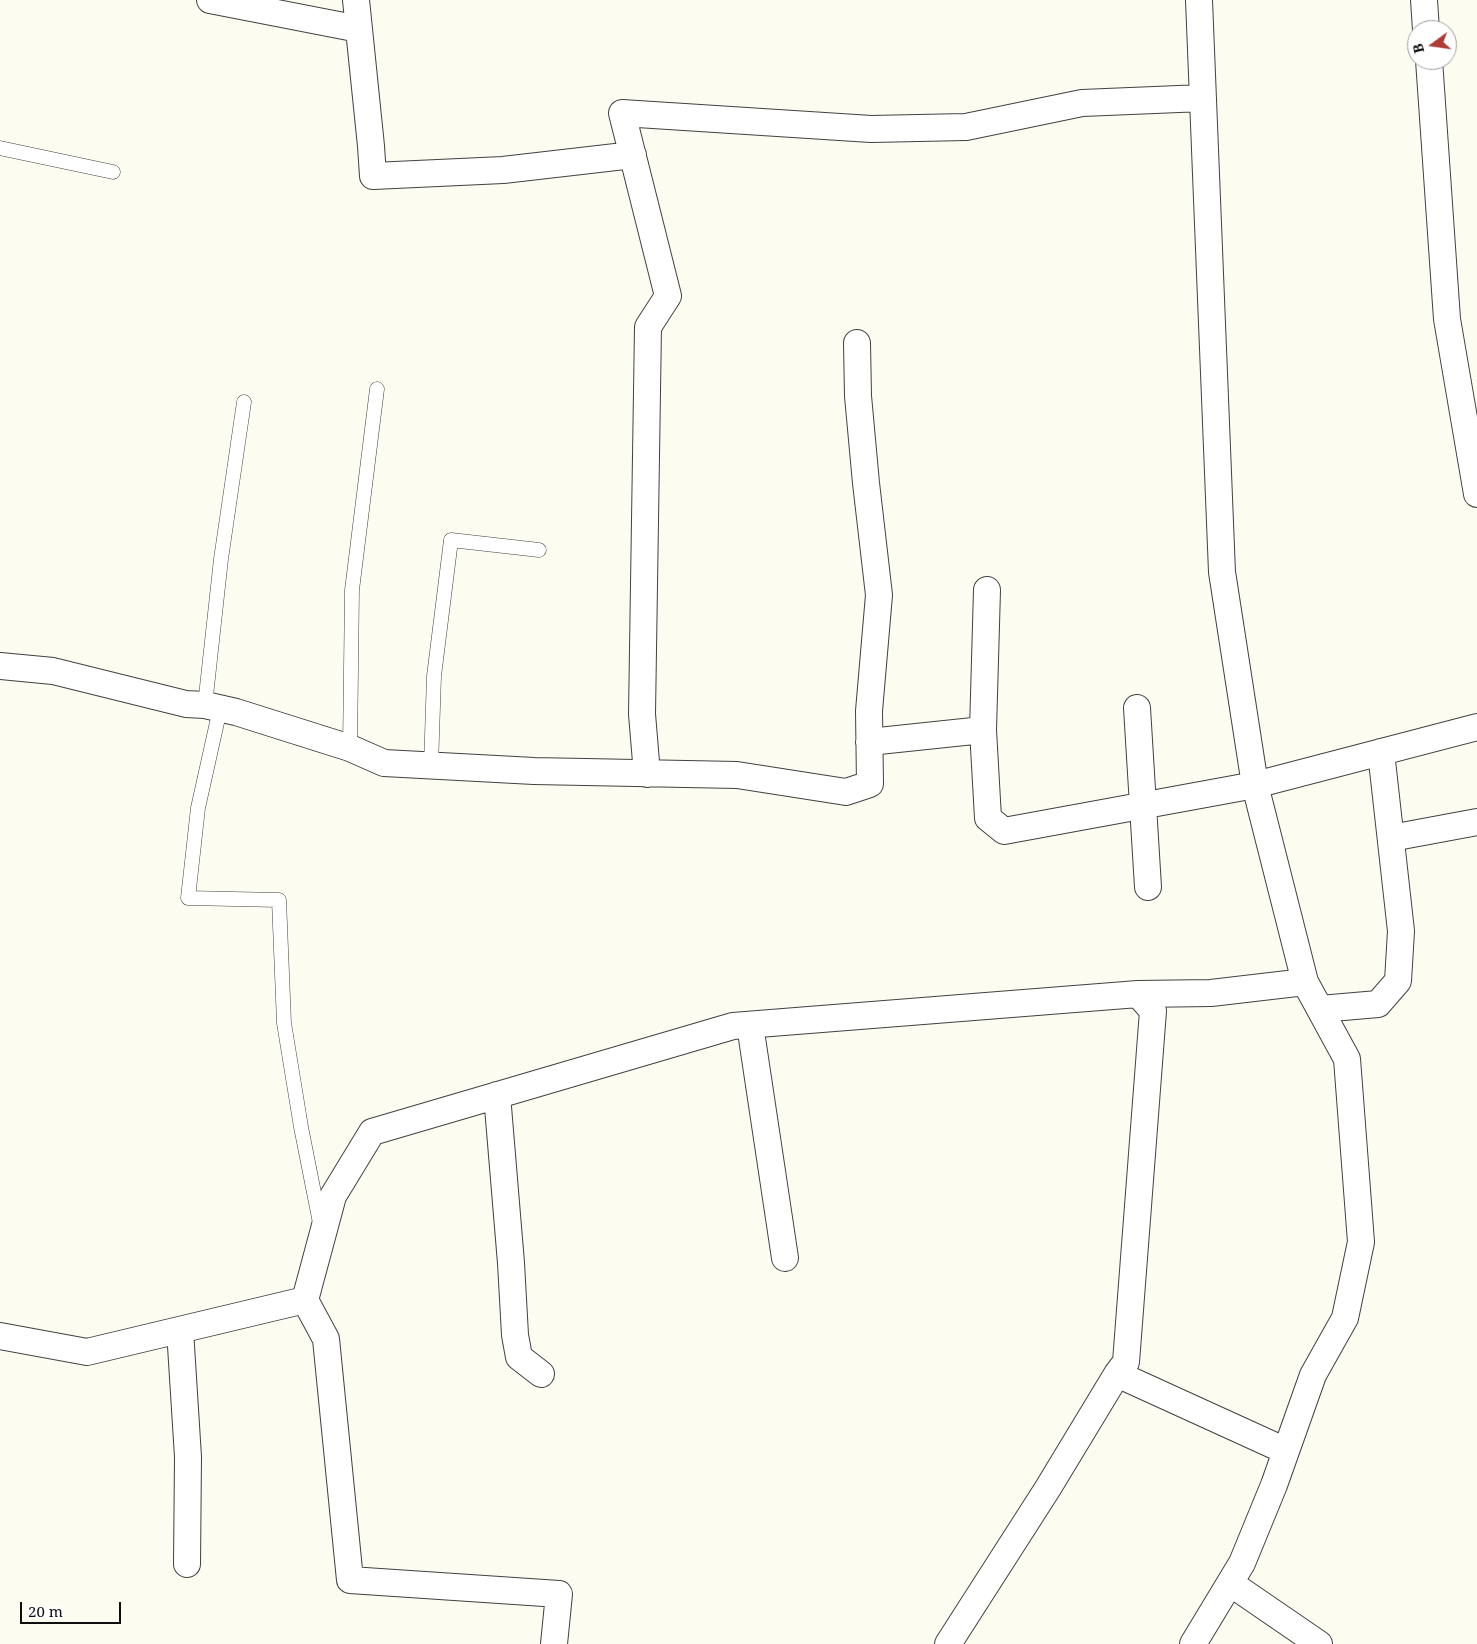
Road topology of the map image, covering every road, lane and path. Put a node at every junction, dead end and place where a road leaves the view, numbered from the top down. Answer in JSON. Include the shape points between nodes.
{"nodes":[{"id":1,"x":210,"y":0,"type":"edge"},
{"id":2,"x":356,"y":0,"type":"edge"},
{"id":3,"x":1199,"y":0,"type":"edge"},
{"id":4,"x":1424,"y":0,"type":"edge"},
{"id":5,"x":1425,"y":20,"type":"edge"},
{"id":6,"x":359,"y":30,"type":"junction"},
{"id":7,"x":1430,"y":70,"type":"edge"},
{"id":8,"x":1203,"y":98,"type":"junction"},
{"id":9,"x":0,"y":148,"type":"edge"},
{"id":10,"x":633,"y":155,"type":"junction"},
{"id":11,"x":113,"y":172,"type":"dead end"},
{"id":12,"x":857,"y":343,"type":"dead end"},
{"id":13,"x":377,"y":389,"type":"dead end"},
{"id":14,"x":244,"y":402,"type":"dead end"},
{"id":15,"x":1477,"y":494,"type":"edge"},
{"id":16,"x":539,"y":550,"type":"dead end"},
{"id":17,"x":987,"y":590,"type":"dead end"},
{"id":18,"x":0,"y":666,"type":"edge"},
{"id":19,"x":212,"y":707,"type":"junction"},
{"id":20,"x":1137,"y":708,"type":"dead end"},
{"id":21,"x":1477,"y":727,"type":"edge"},
{"id":22,"x":983,"y":730,"type":"junction"},
{"id":23,"x":869,"y":742,"type":"junction"},
{"id":24,"x":350,"y":748,"type":"junction"},
{"id":25,"x":1381,"y":752,"type":"junction"},
{"id":26,"x":431,"y":766,"type":"junction"},
{"id":27,"x":647,"y":774,"type":"junction"},
{"id":28,"x":1255,"y":785,"type":"junction"},
{"id":29,"x":1144,"y":805,"type":"junction"},
{"id":30,"x":1477,"y":822,"type":"edge"},
{"id":31,"x":1391,"y":838,"type":"junction"},
{"id":32,"x":1148,"y":886,"type":"dead end"},
{"id":33,"x":1305,"y":982,"type":"junction"},
{"id":34,"x":1138,"y":994,"type":"junction"},
{"id":35,"x":1320,"y":1009,"type":"junction"},
{"id":36,"x":750,"y":1025,"type":"junction"},
{"id":37,"x":497,"y":1095,"type":"junction"},
{"id":38,"x":322,"y":1234,"type":"junction"},
{"id":39,"x":785,"y":1258,"type":"dead end"},
{"id":40,"x":305,"y":1300,"type":"junction"},
{"id":41,"x":180,"y":1330,"type":"junction"},
{"id":42,"x":0,"y":1336,"type":"edge"},
{"id":43,"x":541,"y":1374,"type":"dead end"},
{"id":44,"x":1116,"y":1374,"type":"junction"},
{"id":45,"x":1286,"y":1451,"type":"junction"},
{"id":46,"x":187,"y":1564,"type":"dead end"},
{"id":47,"x":1230,"y":1583,"type":"junction"},
{"id":48,"x":554,"y":1644,"type":"edge"},
{"id":49,"x":948,"y":1644,"type":"edge"},
{"id":50,"x":1193,"y":1644,"type":"edge"},
{"id":51,"x":1319,"y":1644,"type":"edge"}],
"edges":[{"from":1,"to":6,"type":"street"},
{"from":2,"to":6,"type":"street"},
{"from":3,"to":8,"type":"street"},
{"from":4,"to":5,"type":"street"},
{"from":6,"to":10,"type":"street","via":[[373,176],[503,170]]},
{"from":7,"to":15,"type":"street","via":[[1447,319]]},
{"from":8,"to":10,"type":"street","via":[[1082,103],[966,127],[871,129],[622,114]]},
{"from":8,"to":28,"type":"street","via":[[1222,572]]},
{"from":9,"to":11,"type":"lane"},
{"from":10,"to":27,"type":"street","via":[[668,296],[648,327],[642,714]]},
{"from":12,"to":23,"type":"street","via":[[858,396],[879,595],[868,711]]},
{"from":13,"to":24,"type":"lane","via":[[352,590]]},
{"from":14,"to":19,"type":"lane","via":[[221,559]]},
{"from":16,"to":26,"type":"lane","via":[[451,540],[434,676]]},
{"from":17,"to":22,"type":"street"},
{"from":18,"to":19,"type":"street","via":[[53,671],[186,704]]},
{"from":19,"to":24,"type":"street"},
{"from":19,"to":38,"type":"lane","via":[[188,898],[279,900],[284,1023]]},
{"from":20,"to":29,"type":"street"},
{"from":21,"to":25,"type":"street"},
{"from":22,"to":23,"type":"street"},
{"from":22,"to":29,"type":"street","via":[[988,818],[1004,831]]},
{"from":23,"to":27,"type":"street","via":[[870,784],[846,792],[737,775]]},
{"from":24,"to":26,"type":"street","via":[[384,763]]},
{"from":25,"to":28,"type":"street"},
{"from":25,"to":31,"type":"street"},
{"from":26,"to":27,"type":"street"},
{"from":28,"to":29,"type":"street"},
{"from":28,"to":33,"type":"street"},
{"from":29,"to":32,"type":"street"},
{"from":30,"to":31,"type":"street"},
{"from":31,"to":35,"type":"street","via":[[1402,931],[1398,981],[1378,1004]]},
{"from":33,"to":34,"type":"street","via":[[1211,993]]},
{"from":33,"to":35,"type":"street"},
{"from":34,"to":36,"type":"street"},
{"from":34,"to":44,"type":"street","via":[[1152,1011],[1126,1362]]},
{"from":35,"to":45,"type":"street","via":[[1347,1059],[1361,1242],[1345,1318],[1313,1376]]},
{"from":36,"to":37,"type":"street","via":[[733,1026]]},
{"from":36,"to":39,"type":"street"},
{"from":37,"to":38,"type":"street","via":[[372,1132],[333,1196]]},
{"from":37,"to":43,"type":"street","via":[[515,1335],[519,1357]]},
{"from":38,"to":40,"type":"street"},
{"from":40,"to":41,"type":"street"},
{"from":40,"to":48,"type":"street","via":[[326,1339],[350,1580],[558,1594]]},
{"from":41,"to":42,"type":"street","via":[[86,1352]]},
{"from":41,"to":46,"type":"street","via":[[188,1457]]},
{"from":44,"to":45,"type":"street"},
{"from":44,"to":49,"type":"street"},
{"from":45,"to":47,"type":"street","via":[[1242,1563]]},
{"from":47,"to":50,"type":"street"},
{"from":47,"to":51,"type":"street"}]}
